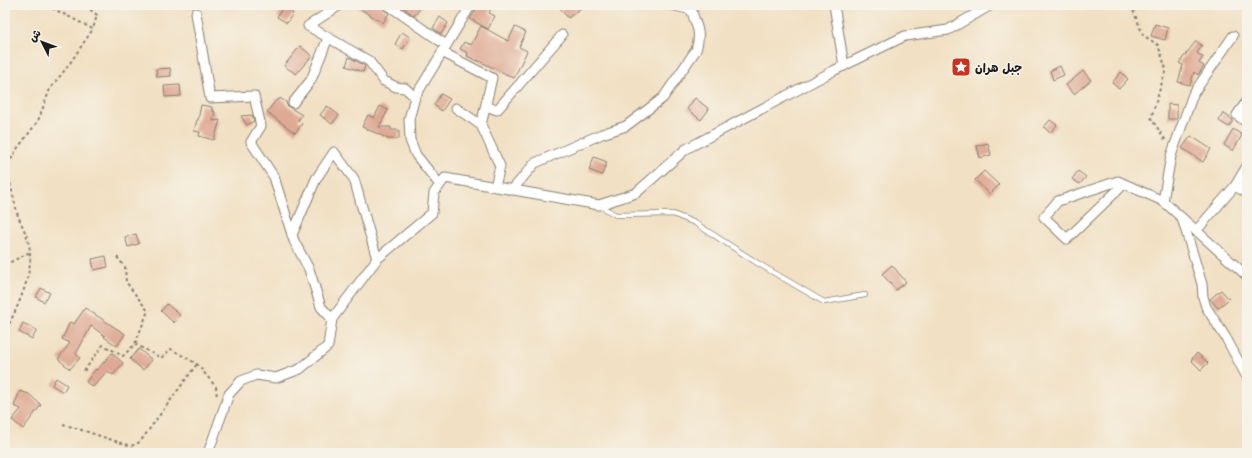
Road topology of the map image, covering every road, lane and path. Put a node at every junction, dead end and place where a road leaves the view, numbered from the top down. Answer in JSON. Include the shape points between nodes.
{"nodes":[{"id":1,"x":46,"y":5,"type":"edge"},
{"id":2,"x":87,"y":5,"type":"edge"},
{"id":3,"x":340,"y":5,"type":"edge"},
{"id":4,"x":388,"y":5,"type":"edge"},
{"id":5,"x":471,"y":5,"type":"edge"},
{"id":6,"x":671,"y":5,"type":"edge"},
{"id":7,"x":834,"y":5,"type":"edge"},
{"id":8,"x":991,"y":5,"type":"edge"},
{"id":9,"x":1131,"y":5,"type":"edge"},
{"id":10,"x":692,"y":7,"type":"edge"},
{"id":11,"x":196,"y":13,"type":"dead end"},
{"id":12,"x":93,"y":28,"type":"junction"},
{"id":13,"x":562,"y":35,"type":"dead end"},
{"id":14,"x":1233,"y":36,"type":"dead end"},
{"id":15,"x":328,"y":38,"type":"junction"},
{"id":16,"x":444,"y":49,"type":"junction"},
{"id":17,"x":844,"y":66,"type":"junction"},
{"id":18,"x":415,"y":97,"type":"junction"},
{"id":19,"x":1247,"y":101,"type":"edge"},
{"id":20,"x":294,"y":103,"type":"dead end"},
{"id":21,"x":486,"y":106,"type":"junction"},
{"id":22,"x":456,"y":108,"type":"dead end"},
{"id":23,"x":1247,"y":123,"type":"edge"},
{"id":24,"x":481,"y":125,"type":"junction"},
{"id":25,"x":1172,"y":150,"type":"junction"},
{"id":26,"x":1247,"y":166,"type":"edge"},
{"id":27,"x":5,"y":170,"type":"edge"},
{"id":28,"x":5,"y":181,"type":"edge"},
{"id":29,"x":1124,"y":184,"type":"junction"},
{"id":30,"x":440,"y":185,"type":"junction"},
{"id":31,"x":1235,"y":186,"type":"junction"},
{"id":32,"x":495,"y":187,"type":"junction"},
{"id":33,"x":512,"y":190,"type":"junction"},
{"id":34,"x":1247,"y":193,"type":"edge"},
{"id":35,"x":1163,"y":201,"type":"junction"},
{"id":36,"x":599,"y":205,"type":"junction"},
{"id":37,"x":1182,"y":218,"type":"junction"},
{"id":38,"x":1196,"y":231,"type":"junction"},
{"id":39,"x":292,"y":235,"type":"junction"},
{"id":40,"x":30,"y":252,"type":"junction"},
{"id":41,"x":117,"y":257,"type":"dead end"},
{"id":42,"x":377,"y":259,"type":"junction"},
{"id":43,"x":5,"y":265,"type":"edge"},
{"id":44,"x":1247,"y":276,"type":"edge"},
{"id":45,"x":865,"y":295,"type":"dead end"},
{"id":46,"x":332,"y":319,"type":"junction"},
{"id":47,"x":5,"y":332,"type":"edge"},
{"id":48,"x":135,"y":344,"type":"junction"},
{"id":49,"x":197,"y":364,"type":"junction"},
{"id":50,"x":84,"y":371,"type":"dead end"},
{"id":51,"x":1247,"y":377,"type":"edge"},
{"id":52,"x":220,"y":419,"type":"junction"},
{"id":53,"x":63,"y":424,"type":"dead end"},
{"id":54,"x":208,"y":453,"type":"edge"}],
"edges":[{"from":1,"to":12,"type":"path"},
{"from":2,"to":12,"type":"path","via":[[97,15]]},
{"from":3,"to":15,"type":"street","via":[[308,26]]},
{"from":4,"to":16,"type":"street"},
{"from":5,"to":16,"type":"street"},
{"from":6,"to":10,"type":"street"},
{"from":7,"to":17,"type":"street"},
{"from":8,"to":17,"type":"street","via":[[948,30],[905,36]]},
{"from":9,"to":25,"type":"path","via":[[1143,35],[1158,45],[1166,69],[1151,118]]},
{"from":10,"to":33,"type":"street","via":[[700,35],[696,50],[663,98],[626,126],[536,163]]},
{"from":11,"to":39,"type":"street","via":[[210,98],[254,96],[261,126],[251,142],[274,177]]},
{"from":12,"to":27,"type":"path","via":[[50,89],[38,121]]},
{"from":13,"to":21,"type":"street","via":[[497,110]]},
{"from":14,"to":25,"type":"street","via":[[1193,94]]},
{"from":15,"to":18,"type":"street","via":[[369,61],[384,81],[396,87],[406,88]]},
{"from":15,"to":20,"type":"street","via":[[311,80]]},
{"from":16,"to":18,"type":"street"},
{"from":16,"to":21,"type":"street","via":[[492,78]]},
{"from":17,"to":36,"type":"street","via":[[686,149],[636,193]]},
{"from":18,"to":30,"type":"street","via":[[409,119],[412,146]]},
{"from":19,"to":23,"type":"street","via":[[1237,115]]},
{"from":21,"to":24,"type":"street"},
{"from":22,"to":24,"type":"street"},
{"from":24,"to":32,"type":"street","via":[[500,166]]},
{"from":25,"to":35,"type":"street"},
{"from":26,"to":31,"type":"street"},
{"from":28,"to":40,"type":"path","via":[[10,183]]},
{"from":29,"to":29,"type":"street","via":[[1067,239],[1044,217],[1058,201],[1118,181]]},
{"from":29,"to":35,"type":"street"},
{"from":30,"to":32,"type":"street","via":[[445,178]]},
{"from":30,"to":42,"type":"street","via":[[434,193],[432,213]]},
{"from":31,"to":34,"type":"street"},
{"from":31,"to":38,"type":"street"},
{"from":32,"to":33,"type":"street"},
{"from":33,"to":36,"type":"street"},
{"from":35,"to":37,"type":"street"},
{"from":36,"to":45,"type":"lane","via":[[616,215],[673,214],[695,222],[824,302]]},
{"from":37,"to":38,"type":"street"},
{"from":37,"to":51,"type":"street","via":[[1202,284],[1206,307]]},
{"from":38,"to":44,"type":"street"},
{"from":39,"to":42,"type":"street","via":[[316,179],[334,152],[354,179]]},
{"from":39,"to":46,"type":"street","via":[[309,269],[321,307]]},
{"from":40,"to":43,"type":"path"},
{"from":40,"to":47,"type":"path","via":[[30,267],[17,309]]},
{"from":41,"to":48,"type":"path","via":[[124,267],[126,282],[148,311]]},
{"from":42,"to":46,"type":"street"},
{"from":46,"to":52,"type":"street","via":[[328,346],[300,369],[276,378],[256,375],[241,381],[229,394]]},
{"from":48,"to":49,"type":"path","via":[[162,358],[171,349]]},
{"from":48,"to":50,"type":"path","via":[[123,356],[103,345]]},
{"from":49,"to":52,"type":"path","via":[[216,388]]},
{"from":49,"to":53,"type":"path","via":[[140,442],[131,446]]},
{"from":52,"to":54,"type":"street"}]}
